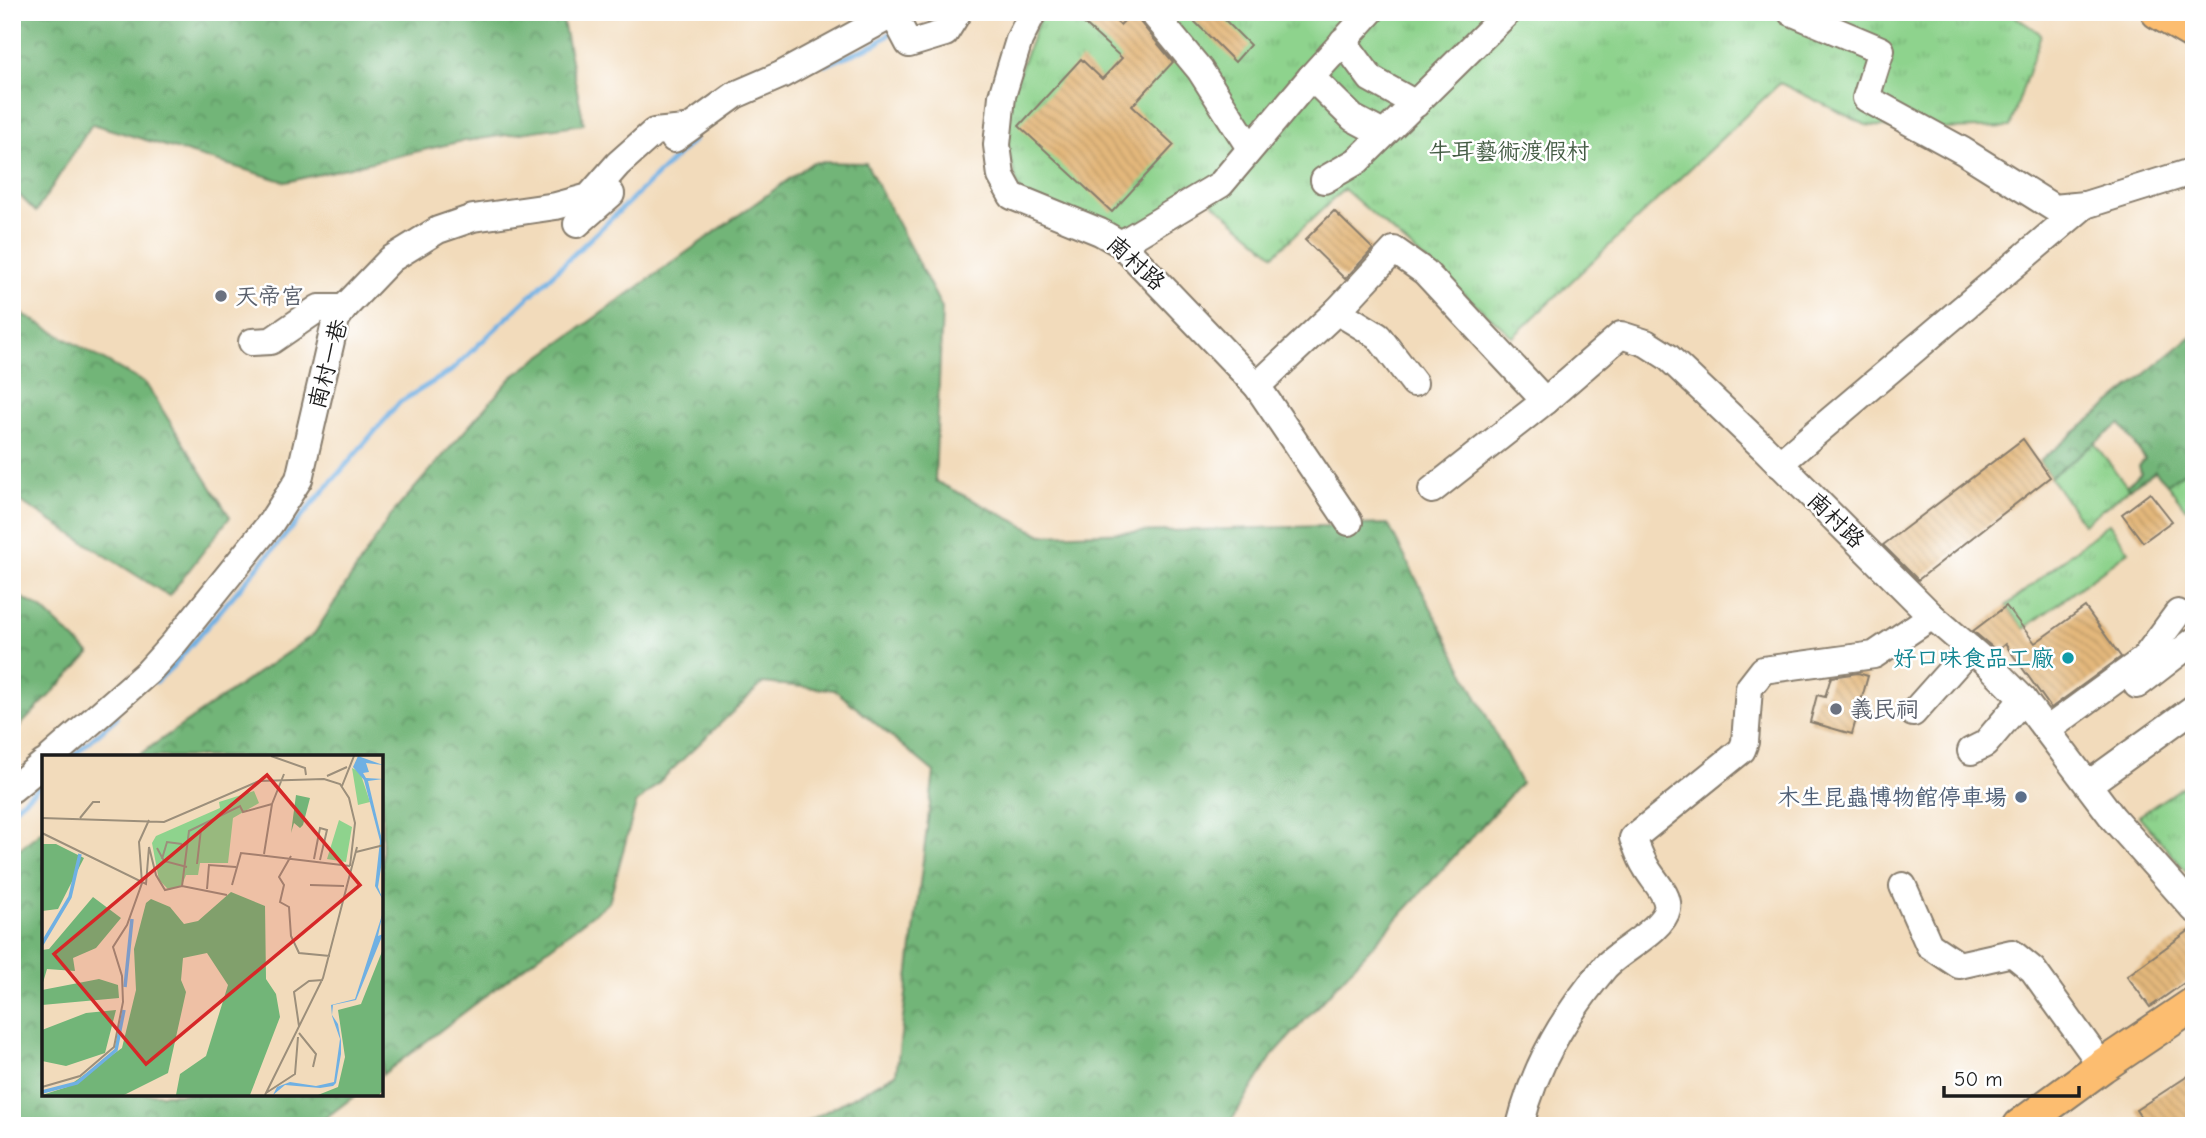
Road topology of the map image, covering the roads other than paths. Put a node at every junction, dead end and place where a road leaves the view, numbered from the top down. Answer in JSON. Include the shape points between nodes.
{"nodes":[{"id":1,"x":958,"y":12,"type":"edge"},
{"id":2,"x":1033,"y":12,"type":"edge"},
{"id":3,"x":1153,"y":12,"type":"edge"},
{"id":4,"x":1370,"y":12,"type":"edge"},
{"id":5,"x":1508,"y":12,"type":"edge"},
{"id":6,"x":1791,"y":12,"type":"edge"},
{"id":7,"x":2158,"y":12,"type":"edge"},
{"id":8,"x":894,"y":13,"type":"edge"},
{"id":9,"x":2194,"y":33,"type":"edge"},
{"id":10,"x":1343,"y":41,"type":"junction"},
{"id":11,"x":1311,"y":77,"type":"junction"},
{"id":12,"x":1416,"y":104,"type":"junction"},
{"id":13,"x":685,"y":129,"type":"junction"},
{"id":14,"x":1383,"y":134,"type":"junction"},
{"id":15,"x":1250,"y":148,"type":"junction"},
{"id":16,"x":2194,"y":171,"type":"edge"},
{"id":17,"x":1324,"y":180,"type":"dead end"},
{"id":18,"x":2085,"y":205,"type":"junction"},
{"id":19,"x":577,"y":224,"type":"dead end"},
{"id":20,"x":1121,"y":244,"type":"junction"},
{"id":21,"x":344,"y":308,"type":"junction"},
{"id":22,"x":1337,"y":311,"type":"junction"},
{"id":23,"x":252,"y":342,"type":"dead end"},
{"id":24,"x":1414,"y":383,"type":"dead end"},
{"id":25,"x":1257,"y":386,"type":"junction"},
{"id":26,"x":1545,"y":401,"type":"junction"},
{"id":27,"x":1779,"y":464,"type":"junction"},
{"id":28,"x":1432,"y":490,"type":"dead end"},
{"id":29,"x":1349,"y":522,"type":"dead end"},
{"id":30,"x":2178,"y":613,"type":"dead end"},
{"id":31,"x":1932,"y":616,"type":"junction"},
{"id":32,"x":2194,"y":641,"type":"edge"},
{"id":33,"x":1970,"y":649,"type":"junction"},
{"id":34,"x":2023,"y":699,"type":"junction"},
{"id":35,"x":2194,"y":708,"type":"edge"},
{"id":36,"x":1913,"y":713,"type":"dead end"},
{"id":37,"x":2053,"y":737,"type":"junction"},
{"id":38,"x":1971,"y":751,"type":"dead end"},
{"id":39,"x":53,"y":755,"type":"edge"},
{"id":40,"x":42,"y":765,"type":"edge"},
{"id":41,"x":2080,"y":778,"type":"junction"},
{"id":42,"x":12,"y":789,"type":"edge"},
{"id":43,"x":1903,"y":886,"type":"dead end"},
{"id":44,"x":2194,"y":909,"type":"edge"},
{"id":45,"x":2194,"y":1004,"type":"edge"},
{"id":46,"x":2102,"y":1066,"type":"junction"},
{"id":47,"x":1520,"y":1126,"type":"edge"},
{"id":48,"x":2020,"y":1126,"type":"edge"}],
"edges":[{"from":1,"to":8,"type":"street","via":[[945,33],[909,44]]},
{"from":2,"to":20,"type":"street","name":"南村路","via":[[1002,96],[997,145],[1001,176],[1012,196]]},
{"from":3,"to":15,"type":"street","via":[[1200,70]]},
{"from":4,"to":10,"type":"street"},
{"from":5,"to":12,"type":"street"},
{"from":6,"to":18,"type":"street","via":[[1881,50],[1866,98],[2054,208]]},
{"from":7,"to":9,"type":"main road"},
{"from":8,"to":13,"type":"street","name":"南村一巷","via":[[736,95]]},
{"from":10,"to":11,"type":"street"},
{"from":10,"to":12,"type":"street","via":[[1371,79]]},
{"from":11,"to":14,"type":"street","via":[[1353,118]]},
{"from":11,"to":15,"type":"street"},
{"from":12,"to":14,"type":"street"},
{"from":13,"to":19,"type":"street"},
{"from":13,"to":21,"type":"street","name":"南村一巷","via":[[654,132],[589,197],[473,218],[438,230],[391,259]]},
{"from":14,"to":17,"type":"street","via":[[1357,162]]},
{"from":15,"to":20,"type":"street","via":[[1221,184]]},
{"from":16,"to":18,"type":"street"},
{"from":18,"to":27,"type":"street","via":[[1884,384]]},
{"from":20,"to":25,"type":"street","name":"南村路"},
{"from":21,"to":23,"type":"street","via":[[319,308],[271,341]]},
{"from":21,"to":39,"type":"street","name":"南村一巷","via":[[336,319],[299,479],[270,524],[148,671]]},
{"from":22,"to":24,"type":"street","via":[[1378,336]]},
{"from":22,"to":25,"type":"street"},
{"from":22,"to":26,"type":"street","via":[[1394,250],[1425,272]]},
{"from":25,"to":29,"type":"street","name":"南村路"},
{"from":26,"to":27,"type":"street","name":"南村路","via":[[1620,335],[1646,343],[1668,357]]},
{"from":26,"to":28,"type":"street","name":"南村路"},
{"from":27,"to":31,"type":"street","name":"南村路"},
{"from":30,"to":37,"type":"street","via":[[2144,659]]},
{"from":31,"to":33,"type":"street","name":"南村路"},
{"from":31,"to":47,"type":"street","via":[[1874,655],[1763,670],[1749,688],[1742,750],[1633,838],[1644,866],[1667,900],[1667,911],[1608,964],[1564,1020],[1527,1096]]},
{"from":32,"to":37,"type":"street"},
{"from":33,"to":34,"type":"street","name":"南村路"},
{"from":33,"to":36,"type":"street"},
{"from":34,"to":37,"type":"street","name":"南村路"},
{"from":34,"to":38,"type":"street","via":[[1985,744]]},
{"from":35,"to":41,"type":"street"},
{"from":37,"to":41,"type":"street","name":"南村路"},
{"from":40,"to":42,"type":"street"},
{"from":41,"to":44,"type":"street","name":"南村路"},
{"from":43,"to":46,"type":"street","via":[[1930,945],[1959,965],[2012,953],[2033,970]]},
{"from":45,"to":46,"type":"main road"},
{"from":46,"to":48,"type":"main road"}]}
